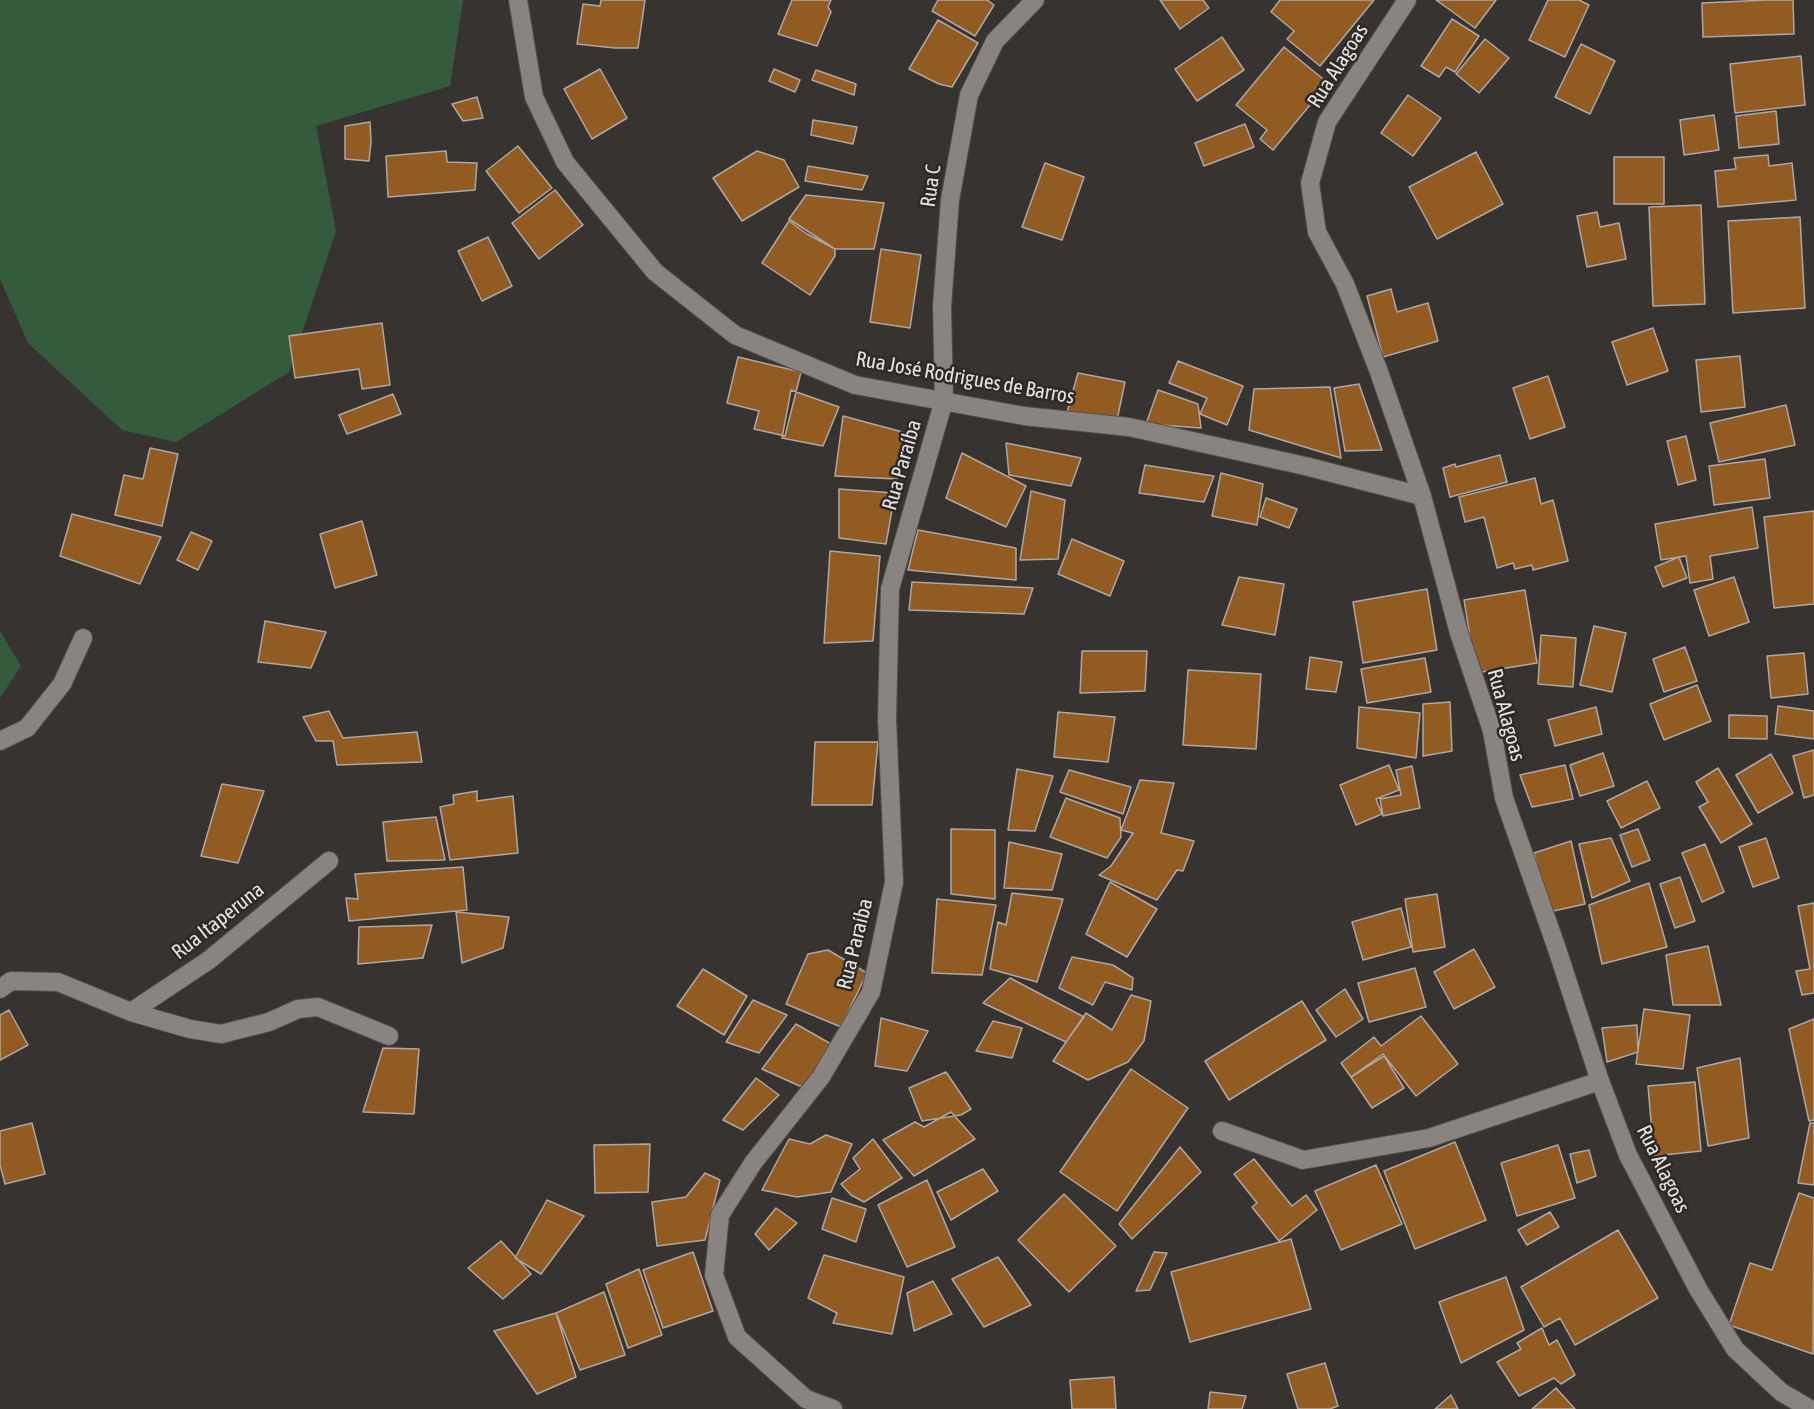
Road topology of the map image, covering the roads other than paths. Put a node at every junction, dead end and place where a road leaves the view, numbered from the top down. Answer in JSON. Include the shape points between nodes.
{"nodes":[{"id":1,"x":518,"y":0,"type":"edge"},
{"id":2,"x":1035,"y":0,"type":"edge"},
{"id":3,"x":1407,"y":0,"type":"edge"},
{"id":4,"x":944,"y":400,"type":"junction"},
{"id":5,"x":1422,"y":496,"type":"junction"},
{"id":6,"x":83,"y":638,"type":"dead end"},
{"id":7,"x":0,"y":741,"type":"edge"},
{"id":8,"x":329,"y":861,"type":"dead end"},
{"id":9,"x":0,"y":989,"type":"edge"},
{"id":10,"x":131,"y":1012,"type":"junction"},
{"id":11,"x":389,"y":1036,"type":"dead end"},
{"id":12,"x":1600,"y":1081,"type":"junction"},
{"id":13,"x":1222,"y":1131,"type":"dead end"},
{"id":14,"x":833,"y":1409,"type":"edge"},
{"id":15,"x":1810,"y":1409,"type":"edge"}],
"edges":[{"from":1,"to":4,"type":"street","name":"Rua José Rodrigues de Barros","via":[[534,97],[566,162],[655,272],[735,335],[855,385]]},
{"from":2,"to":4,"type":"street","name":"Rua C","via":[[995,41],[969,95],[950,200],[942,306]]},
{"from":3,"to":5,"type":"street","name":"Rua Alagoas","via":[[1328,122],[1310,183],[1317,232],[1345,284]]},
{"from":4,"to":5,"type":"street","name":"Rua José Rodrigues de Barros","via":[[1024,416],[1129,427]]},
{"from":4,"to":14,"type":"street","name":"Rua Paraíba","via":[[890,589],[887,719],[894,882],[871,992],[821,1077],[753,1163],[720,1215],[714,1275],[737,1337],[806,1399]]},
{"from":5,"to":12,"type":"street","name":"Rua Alagoas","via":[[1459,633],[1492,731],[1504,798]]},
{"from":6,"to":7,"type":"street","via":[[62,684],[27,728]]},
{"from":8,"to":10,"type":"street","name":"Rua Itaperuna","via":[[209,960]]},
{"from":9,"to":10,"type":"street","via":[[11,981],[58,982]]},
{"from":10,"to":11,"type":"street","via":[[221,1034],[269,1022],[298,1009],[318,1007]]},
{"from":12,"to":13,"type":"street","via":[[1430,1138],[1303,1160]]},
{"from":12,"to":15,"type":"street","name":"Rua Alagoas","via":[[1628,1155],[1698,1289],[1735,1349],[1781,1392]]}]}
